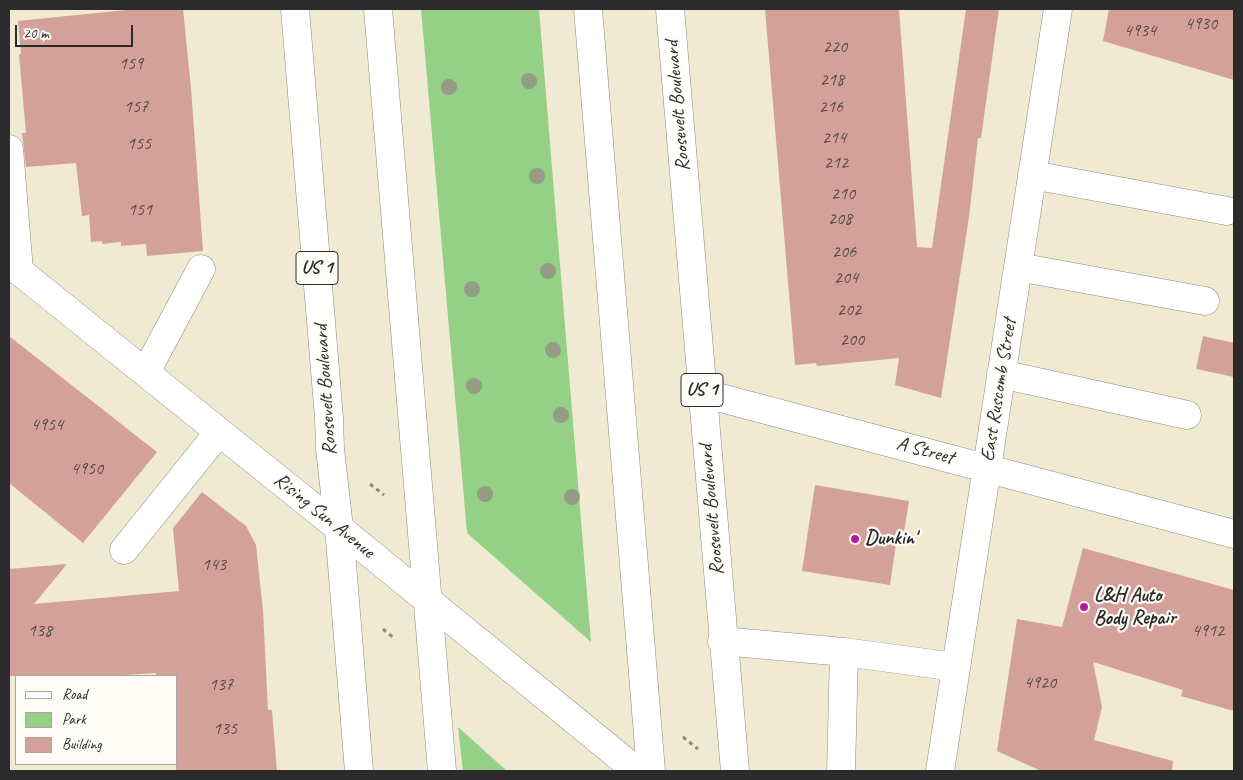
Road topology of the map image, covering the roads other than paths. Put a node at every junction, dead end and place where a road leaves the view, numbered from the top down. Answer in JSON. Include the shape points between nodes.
{"nodes":[{"id":1,"x":296,"y":9,"type":"edge"},
{"id":2,"x":378,"y":9,"type":"edge"},
{"id":3,"x":588,"y":9,"type":"edge"},
{"id":4,"x":670,"y":9,"type":"edge"},
{"id":5,"x":1058,"y":9,"type":"edge"},
{"id":6,"x":9,"y":149,"type":"edge"},
{"id":7,"x":1032,"y":175,"type":"junction"},
{"id":8,"x":1226,"y":210,"type":"dead end"},
{"id":9,"x":1018,"y":266,"type":"junction"},
{"id":10,"x":14,"y":267,"type":"edge"},
{"id":11,"x":201,"y":269,"type":"dead end"},
{"id":12,"x":1205,"y":301,"type":"dead end"},
{"id":13,"x":146,"y":372,"type":"junction"},
{"id":14,"x":1001,"y":374,"type":"junction"},
{"id":15,"x":702,"y":393,"type":"junction"},
{"id":16,"x":1187,"y":415,"type":"dead end"},
{"id":17,"x":219,"y":432,"type":"junction"},
{"id":18,"x":987,"y":467,"type":"junction"},
{"id":19,"x":339,"y":528,"type":"junction"},
{"id":20,"x":1234,"y":534,"type":"edge"},
{"id":21,"x":124,"y":550,"type":"dead end"},
{"id":22,"x":427,"y":600,"type":"junction"},
{"id":23,"x":722,"y":641,"type":"junction"},
{"id":24,"x":844,"y":652,"type":"junction"},
{"id":25,"x":956,"y":667,"type":"junction"},
{"id":26,"x":359,"y":771,"type":"edge"},
{"id":27,"x":442,"y":771,"type":"edge"},
{"id":28,"x":636,"y":771,"type":"edge"},
{"id":29,"x":651,"y":771,"type":"edge"},
{"id":30,"x":734,"y":771,"type":"edge"},
{"id":31,"x":841,"y":771,"type":"edge"},
{"id":32,"x":940,"y":771,"type":"edge"}],
"edges":[{"from":1,"to":19,"type":"main road","name":"Roosevelt Boulevard","number":"US 1"},
{"from":2,"to":22,"type":"main road"},
{"from":3,"to":29,"type":"main road"},
{"from":4,"to":15,"type":"main road","name":"Roosevelt Boulevard","number":"US 1"},
{"from":5,"to":7,"type":"main road","name":"East Ruscomb Street"},
{"from":6,"to":10,"type":"main road"},
{"from":7,"to":8,"type":"main road"},
{"from":7,"to":9,"type":"main road","name":"East Ruscomb Street"},
{"from":9,"to":12,"type":"main road"},
{"from":9,"to":14,"type":"main road","name":"East Ruscomb Street"},
{"from":10,"to":13,"type":"main road","name":"Rising Sun Avenue"},
{"from":11,"to":13,"type":"main road"},
{"from":13,"to":17,"type":"main road","name":"Rising Sun Avenue"},
{"from":14,"to":16,"type":"main road"},
{"from":14,"to":18,"type":"main road","name":"East Ruscomb Street"},
{"from":15,"to":18,"type":"main road","name":"A Street"},
{"from":15,"to":23,"type":"main road","name":"Roosevelt Boulevard","number":"US 1"},
{"from":17,"to":19,"type":"main road","name":"Rising Sun Avenue"},
{"from":17,"to":21,"type":"main road"},
{"from":18,"to":20,"type":"main road","name":"A Street"},
{"from":18,"to":25,"type":"main road","name":"East Ruscomb Street"},
{"from":19,"to":22,"type":"main road","name":"Rising Sun Avenue"},
{"from":19,"to":26,"type":"main road","name":"Roosevelt Boulevard","number":"US 1"},
{"from":22,"to":27,"type":"main road"},
{"from":22,"to":28,"type":"main road","name":"Rising Sun Avenue"},
{"from":23,"to":24,"type":"main road"},
{"from":23,"to":30,"type":"main road","name":"Roosevelt Boulevard","number":"US 1"},
{"from":24,"to":25,"type":"main road"},
{"from":24,"to":31,"type":"main road"},
{"from":25,"to":32,"type":"main road","name":"East Ruscomb Street"}]}
